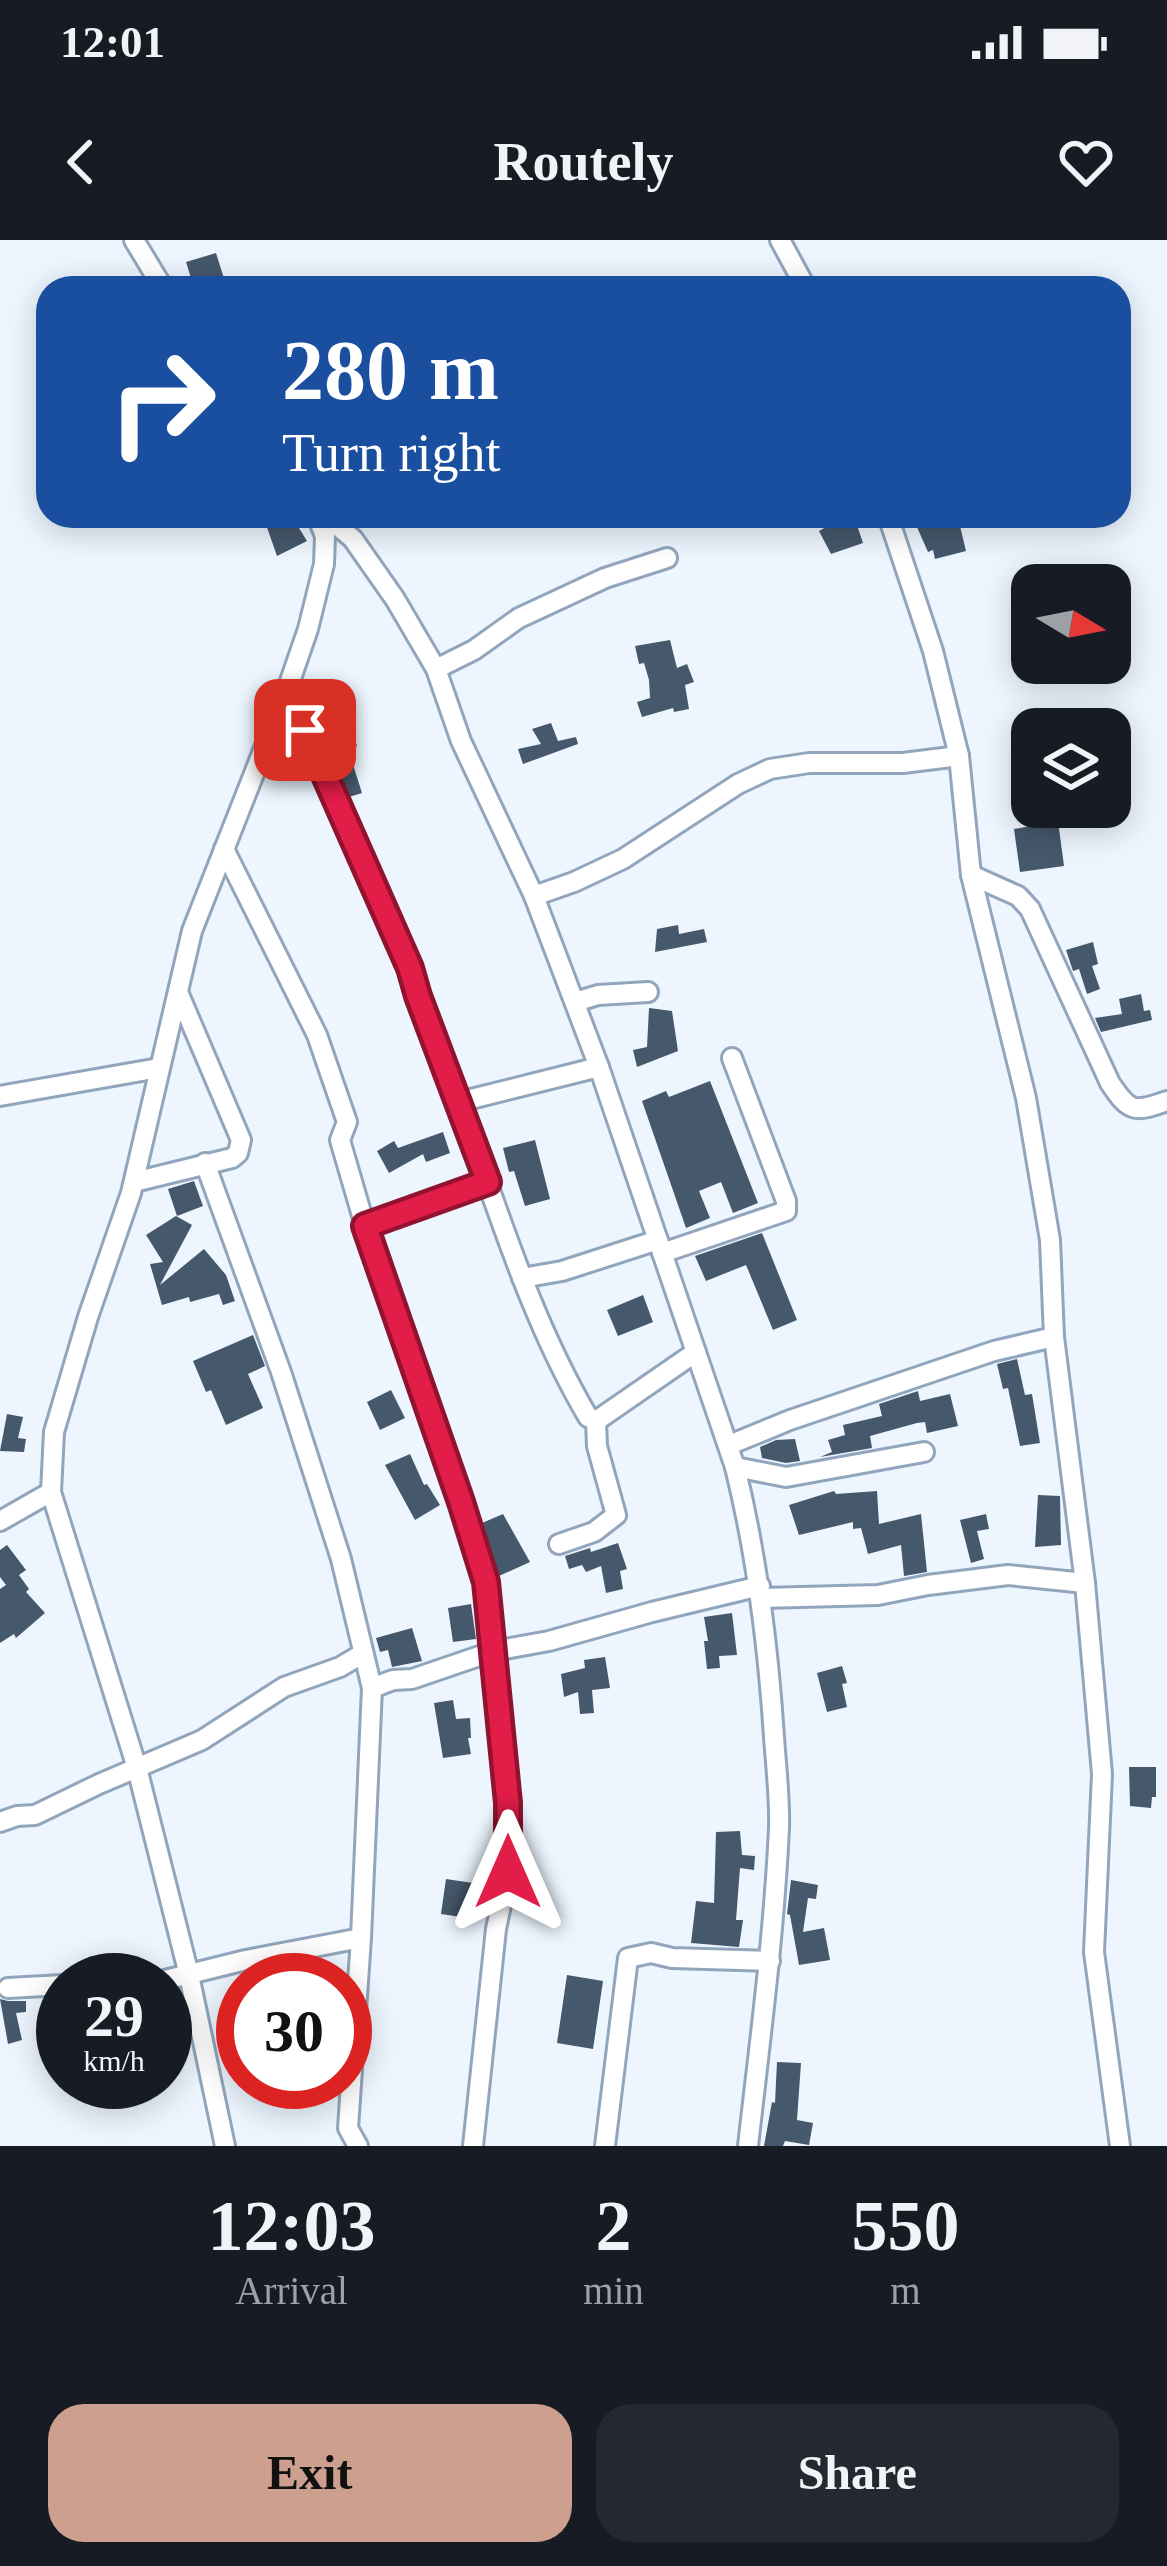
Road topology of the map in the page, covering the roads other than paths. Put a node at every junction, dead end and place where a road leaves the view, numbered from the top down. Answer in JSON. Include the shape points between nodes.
{"nodes":[{"id":1,"x":134,"y":240,"type":"edge"},
{"id":2,"x":780,"y":240,"type":"edge"},
{"id":3,"x":156,"y":276,"type":"edge"},
{"id":4,"x":800,"y":276,"type":"edge"},
{"id":5,"x":322,"y":528,"type":"edge"},
{"id":6,"x":340,"y":528,"type":"edge"},
{"id":7,"x":892,"y":528,"type":"edge"},
{"id":8,"x":667,"y":558,"type":"dead end"},
{"id":9,"x":436,"y":669,"type":"junction"},
{"id":10,"x":287,"y":690,"type":"junction"},
{"id":11,"x":959,"y":756,"type":"junction"},
{"id":12,"x":224,"y":848,"type":"junction"},
{"id":13,"x":970,"y":875,"type":"junction"},
{"id":14,"x":534,"y":896,"type":"junction"},
{"id":15,"x":178,"y":992,"type":"junction"},
{"id":16,"x":648,"y":992,"type":"dead end"},
{"id":17,"x":575,"y":1002,"type":"junction"},
{"id":18,"x":732,"y":1058,"type":"dead end"},
{"id":19,"x":598,"y":1067,"type":"junction"},
{"id":20,"x":160,"y":1068,"type":"junction"},
{"id":21,"x":0,"y":1096,"type":"edge"},
{"id":22,"x":1167,"y":1101,"type":"edge"},
{"id":23,"x":459,"y":1102,"type":"junction"},
{"id":24,"x":205,"y":1163,"type":"junction"},
{"id":25,"x":134,"y":1182,"type":"junction"},
{"id":26,"x":488,"y":1182,"type":"junction"},
{"id":27,"x":365,"y":1226,"type":"junction"},
{"id":28,"x":660,"y":1246,"type":"junction"},
{"id":29,"x":521,"y":1278,"type":"junction"},
{"id":30,"x":1054,"y":1337,"type":"junction"},
{"id":31,"x":697,"y":1352,"type":"junction"},
{"id":32,"x":596,"y":1421,"type":"junction"},
{"id":33,"x":729,"y":1445,"type":"junction"},
{"id":34,"x":924,"y":1452,"type":"dead end"},
{"id":35,"x":734,"y":1467,"type":"junction"},
{"id":36,"x":51,"y":1492,"type":"junction"},
{"id":37,"x":0,"y":1521,"type":"edge"},
{"id":38,"x":559,"y":1544,"type":"dead end"},
{"id":39,"x":1085,"y":1582,"type":"junction"},
{"id":40,"x":761,"y":1592,"type":"junction"},
{"id":41,"x":494,"y":1652,"type":"junction"},
{"id":42,"x":362,"y":1654,"type":"junction"},
{"id":43,"x":373,"y":1688,"type":"junction"},
{"id":44,"x":136,"y":1768,"type":"junction"},
{"id":45,"x":0,"y":1822,"type":"edge"},
{"id":46,"x":361,"y":1938,"type":"junction"},
{"id":47,"x":183,"y":1953,"type":"edge"},
{"id":48,"x":770,"y":1961,"type":"junction"},
{"id":49,"x":192,"y":1974,"type":"edge"},
{"id":50,"x":36,"y":1986,"type":"edge"},
{"id":51,"x":8,"y":1988,"type":"dead end"},
{"id":52,"x":192,"y":1990,"type":"edge"},
{"id":53,"x":224,"y":2146,"type":"edge"},
{"id":54,"x":358,"y":2146,"type":"edge"},
{"id":55,"x":473,"y":2146,"type":"edge"},
{"id":56,"x":604,"y":2146,"type":"edge"},
{"id":57,"x":748,"y":2146,"type":"edge"},
{"id":58,"x":1120,"y":2146,"type":"edge"}],
"edges":[{"from":1,"to":3,"type":"street"},
{"from":2,"to":4,"type":"street"},
{"from":5,"to":10,"type":"street","via":[[324,564]]},
{"from":6,"to":9,"type":"street"},
{"from":7,"to":11,"type":"street"},
{"from":8,"to":9,"type":"street","via":[[519,618]]},
{"from":9,"to":14,"type":"street","via":[[460,741]]},
{"from":10,"to":12,"type":"street"},
{"from":10,"to":23,"type":"street","via":[[410,968]]},
{"from":11,"to":13,"type":"street"},
{"from":11,"to":14,"type":"street","via":[[770,769],[623,860]]},
{"from":12,"to":15,"type":"street"},
{"from":12,"to":27,"type":"street","via":[[317,1035],[346,1122],[340,1140]]},
{"from":13,"to":22,"type":"street","via":[[1030,909],[1124,1104],[1145,1109]]},
{"from":13,"to":30,"type":"street","via":[[1026,1098],[1050,1240]]},
{"from":14,"to":17,"type":"street"},
{"from":15,"to":20,"type":"street"},
{"from":15,"to":24,"type":"street","via":[[241,1140],[232,1158]]},
{"from":16,"to":17,"type":"street"},
{"from":17,"to":19,"type":"street"},
{"from":18,"to":28,"type":"street","via":[[786,1211]]},
{"from":19,"to":23,"type":"street"},
{"from":19,"to":28,"type":"street"},
{"from":20,"to":21,"type":"street"},
{"from":20,"to":25,"type":"street"},
{"from":23,"to":26,"type":"street"},
{"from":24,"to":25,"type":"street"},
{"from":24,"to":42,"type":"street","via":[[341,1559]]},
{"from":25,"to":36,"type":"street","via":[[54,1432]]},
{"from":26,"to":27,"type":"street"},
{"from":26,"to":29,"type":"street"},
{"from":27,"to":41,"type":"street","via":[[480,1562]]},
{"from":28,"to":29,"type":"street"},
{"from":28,"to":31,"type":"street"},
{"from":29,"to":32,"type":"street","via":[[559,1366]]},
{"from":30,"to":33,"type":"street"},
{"from":30,"to":39,"type":"street"},
{"from":31,"to":32,"type":"street"},
{"from":31,"to":33,"type":"street"},
{"from":32,"to":38,"type":"street","via":[[616,1515]]},
{"from":33,"to":35,"type":"street"},
{"from":34,"to":35,"type":"street","via":[[786,1477]]},
{"from":35,"to":40,"type":"street"},
{"from":36,"to":37,"type":"street"},
{"from":36,"to":44,"type":"street"},
{"from":39,"to":40,"type":"street","via":[[1008,1575],[878,1595]]},
{"from":39,"to":58,"type":"street","via":[[1102,1774],[1094,1952]]},
{"from":40,"to":41,"type":"street"},
{"from":40,"to":48,"type":"street","via":[[779,1823]]},
{"from":41,"to":43,"type":"street"},
{"from":41,"to":55,"type":"street","via":[[508,1872]]},
{"from":42,"to":43,"type":"street"},
{"from":42,"to":44,"type":"street"},
{"from":43,"to":46,"type":"street"},
{"from":44,"to":45,"type":"street","via":[[35,1815]]},
{"from":44,"to":47,"type":"street"},
{"from":46,"to":49,"type":"street"},
{"from":46,"to":54,"type":"street","via":[[348,2128]]},
{"from":48,"to":56,"type":"street","via":[[628,1958]]},
{"from":48,"to":57,"type":"street"},
{"from":50,"to":51,"type":"street"},
{"from":52,"to":53,"type":"street"}]}
